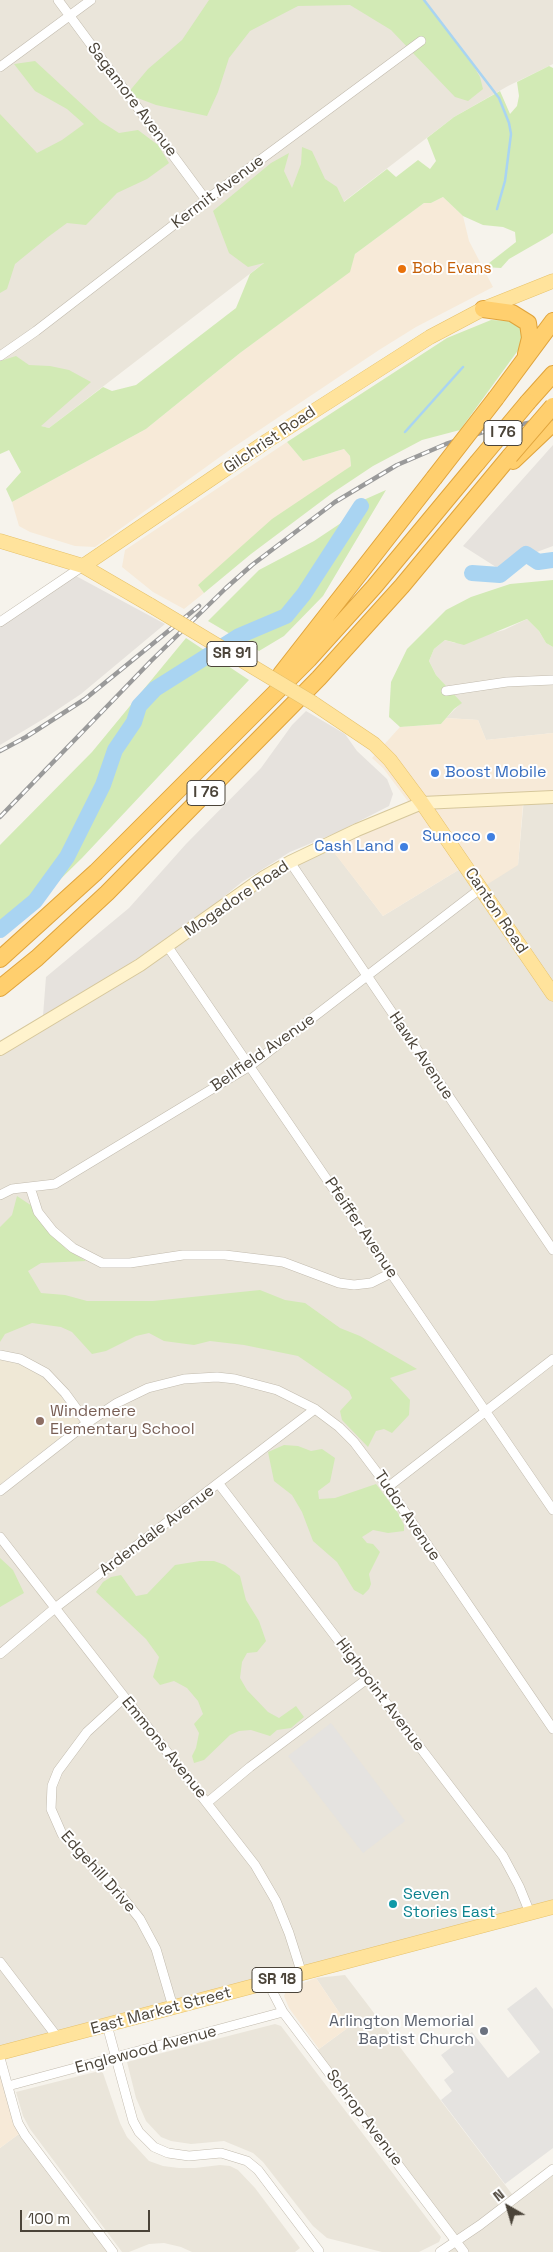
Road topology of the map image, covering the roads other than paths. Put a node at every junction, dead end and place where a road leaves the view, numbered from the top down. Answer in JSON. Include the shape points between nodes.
{"nodes":[{"id":1,"x":58,"y":0,"type":"edge"},
{"id":2,"x":91,"y":0,"type":"edge"},
{"id":3,"x":69,"y":16,"type":"junction"},
{"id":4,"x":421,"y":41,"type":"dead end"},
{"id":5,"x":0,"y":67,"type":"edge"},
{"id":6,"x":206,"y":200,"type":"junction"},
{"id":7,"x":553,"y":281,"type":"edge"},
{"id":8,"x":483,"y":309,"type":"junction"},
{"id":9,"x":553,"y":321,"type":"edge"},
{"id":10,"x":0,"y":356,"type":"edge"},
{"id":11,"x":523,"y":362,"type":"junction"},
{"id":12,"x":553,"y":374,"type":"edge"},
{"id":13,"x":553,"y":406,"type":"edge"},
{"id":14,"x":553,"y":423,"type":"edge"},
{"id":15,"x":515,"y":455,"type":"junction"},
{"id":16,"x":0,"y":541,"type":"edge"},
{"id":17,"x":83,"y":566,"type":"junction"},
{"id":18,"x":0,"y":622,"type":"edge"},
{"id":19,"x":553,"y":680,"type":"edge"},
{"id":20,"x":446,"y":691,"type":"dead end"},
{"id":21,"x":234,"y":735,"type":"junction"},
{"id":22,"x":553,"y":797,"type":"edge"},
{"id":23,"x":422,"y":803,"type":"junction"},
{"id":24,"x":290,"y":862,"type":"junction"},
{"id":25,"x":480,"y":889,"type":"junction"},
{"id":26,"x":168,"y":947,"type":"junction"},
{"id":27,"x":0,"y":959,"type":"edge"},
{"id":28,"x":367,"y":977,"type":"junction"},
{"id":29,"x":0,"y":988,"type":"edge"},
{"id":30,"x":553,"y":994,"type":"edge"},
{"id":31,"x":0,"y":1049,"type":"edge"},
{"id":32,"x":250,"y":1066,"type":"junction"},
{"id":33,"x":30,"y":1187,"type":"junction"},
{"id":34,"x":0,"y":1194,"type":"edge"},
{"id":35,"x":553,"y":1250,"type":"edge"},
{"id":36,"x":391,"y":1273,"type":"junction"},
{"id":37,"x":0,"y":1355,"type":"edge"},
{"id":38,"x":553,"y":1359,"type":"edge"},
{"id":39,"x":314,"y":1409,"type":"junction"},
{"id":40,"x":485,"y":1411,"type":"junction"},
{"id":41,"x":87,"y":1423,"type":"junction"},
{"id":42,"x":219,"y":1484,"type":"junction"},
{"id":43,"x":388,"y":1487,"type":"junction"},
{"id":44,"x":0,"y":1491,"type":"edge"},
{"id":45,"x":553,"y":1510,"type":"edge"},
{"id":46,"x":0,"y":1537,"type":"edge"},
{"id":47,"x":55,"y":1608,"type":"junction"},
{"id":48,"x":0,"y":1654,"type":"edge"},
{"id":49,"x":367,"y":1679,"type":"junction"},
{"id":50,"x":124,"y":1698,"type":"junction"},
{"id":51,"x":553,"y":1712,"type":"edge"},
{"id":52,"x":545,"y":1718,"type":"junction"},
{"id":53,"x":553,"y":1729,"type":"edge"},
{"id":54,"x":208,"y":1802,"type":"junction"},
{"id":55,"x":553,"y":1907,"type":"edge"},
{"id":56,"x":530,"y":1912,"type":"junction"},
{"id":57,"x":0,"y":1962,"type":"edge"},
{"id":58,"x":302,"y":1974,"type":"junction"},
{"id":59,"x":268,"y":1983,"type":"junction"},
{"id":60,"x":173,"y":2007,"type":"junction"},
{"id":61,"x":283,"y":2012,"type":"junction"},
{"id":62,"x":107,"y":2025,"type":"junction"},
{"id":63,"x":58,"y":2038,"type":"junction"},
{"id":64,"x":0,"y":2053,"type":"edge"},
{"id":65,"x":115,"y":2057,"type":"junction"},
{"id":66,"x":0,"y":2058,"type":"edge"},
{"id":67,"x":8,"y":2086,"type":"junction"},
{"id":68,"x":553,"y":2169,"type":"edge"},
{"id":69,"x":456,"y":2242,"type":"junction"},
{"id":70,"x":113,"y":2252,"type":"edge"},
{"id":71,"x":318,"y":2252,"type":"edge"},
{"id":72,"x":329,"y":2252,"type":"edge"},
{"id":73,"x":440,"y":2252,"type":"edge"},
{"id":74,"x":464,"y":2252,"type":"edge"}],
"edges":[{"from":1,"to":3,"type":"street","name":"Sagamore Avenue"},
{"from":2,"to":3,"type":"street"},
{"from":3,"to":5,"type":"street"},
{"from":3,"to":6,"type":"street","name":"Sagamore Avenue"},
{"from":4,"to":6,"type":"street","name":"Kermit Avenue"},
{"from":6,"to":10,"type":"street","name":"Kermit Avenue"},
{"from":7,"to":8,"type":"main road","name":"Gilchrist Road"},
{"from":8,"to":11,"type":"highway","via":[[512,313],[528,323],[530,338]]},
{"from":8,"to":17,"type":"main road","name":"Gilchrist Road","via":[[430,337],[333,398]]},
{"from":9,"to":11,"type":"highway"},
{"from":11,"to":21,"type":"highway","bridge":true},
{"from":12,"to":21,"type":"highway","number":"I 76","bridge":true,"via":[[343,622]]},
{"from":13,"to":15,"type":"highway","number":"I 76","bridge":true},
{"from":14,"to":15,"type":"highway"},
{"from":15,"to":29,"type":"highway","number":"I 76","via":[[319,678],[107,893]]},
{"from":16,"to":17,"type":"main road","number":"SR 91"},
{"from":17,"to":18,"type":"street","name":"Gilchrist Road"},
{"from":17,"to":23,"type":"main road","number":"SR 91","bridge":true,"via":[[314,703],[374,744]]},
{"from":19,"to":20,"type":"street","via":[[507,682]]},
{"from":21,"to":27,"type":"highway","number":"I 76","via":[[96,872]]},
{"from":22,"to":23,"type":"street","name":"Mogadore Road"},
{"from":23,"to":24,"type":"street","name":"Mogadore Road"},
{"from":23,"to":25,"type":"main road","name":"Canton Road","number":"SR 91"},
{"from":24,"to":26,"type":"street","name":"Mogadore Road","via":[[264,877]]},
{"from":24,"to":28,"type":"street","name":"Hawk Avenue"},
{"from":25,"to":28,"type":"street","name":"Bellfield Avenue"},
{"from":25,"to":30,"type":"main road","name":"Canton Road","number":"SR 91"},
{"from":26,"to":31,"type":"street","name":"Mogadore Road"},
{"from":26,"to":32,"type":"street","name":"Pfeiffer Avenue"},
{"from":28,"to":32,"type":"street","name":"Bellfield Avenue"},
{"from":28,"to":35,"type":"street","name":"Hawk Avenue"},
{"from":32,"to":33,"type":"street","name":"Bellfield Avenue","via":[[55,1184]]},
{"from":32,"to":36,"type":"street","name":"Pfeiffer Avenue"},
{"from":33,"to":34,"type":"street","name":"Bellfield Avenue","via":[[12,1188]]},
{"from":33,"to":36,"type":"street","via":[[38,1212],[53,1230],[73,1248],[102,1263],[130,1263],[183,1255],[225,1255],[283,1262],[339,1283],[354,1285],[371,1283]]},
{"from":36,"to":40,"type":"street","name":"Pfeiffer Avenue"},
{"from":37,"to":41,"type":"street","via":[[20,1359],[46,1373]]},
{"from":38,"to":40,"type":"street"},
{"from":39,"to":41,"type":"street","name":"Tudor Avenue","via":[[290,1395],[261,1385],[205,1377],[148,1388]]},
{"from":39,"to":42,"type":"street","name":"Ardendale Avenue"},
{"from":39,"to":43,"type":"street","name":"Tudor Avenue","via":[[354,1442]]},
{"from":40,"to":43,"type":"street"},
{"from":40,"to":45,"type":"street","name":"Pfeiffer Avenue"},
{"from":41,"to":44,"type":"street","name":"Tudor Avenue"},
{"from":42,"to":47,"type":"street","name":"Ardendale Avenue"},
{"from":42,"to":49,"type":"street","name":"Highpoint Avenue"},
{"from":43,"to":52,"type":"street","name":"Tudor Avenue"},
{"from":46,"to":47,"type":"street","name":"Emmons Avenue"},
{"from":47,"to":48,"type":"street","name":"Ardendale Avenue"},
{"from":47,"to":50,"type":"street","name":"Emmons Avenue"},
{"from":49,"to":54,"type":"street"},
{"from":49,"to":56,"type":"street","name":"Highpoint Avenue","via":[[503,1856]]},
{"from":50,"to":54,"type":"street","name":"Emmons Avenue"},
{"from":50,"to":60,"type":"street","name":"Edgehill Drive","via":[[87,1732],[58,1771],[52,1786],[50,1809],[62,1834],[140,1919],[156,1950]]},
{"from":51,"to":52,"type":"street"},
{"from":52,"to":53,"type":"street","name":"Tudor Avenue"},
{"from":54,"to":58,"type":"street","name":"Emmons Avenue","via":[[270,1888]]},
{"from":55,"to":56,"type":"main road","name":"East Market Street","number":"SR 18"},
{"from":56,"to":58,"type":"main road","name":"East Market Street","number":"SR 18"},
{"from":57,"to":63,"type":"street"},
{"from":58,"to":59,"type":"main road","name":"East Market Street","number":"SR 18"},
{"from":59,"to":60,"type":"main road","name":"East Market Street","number":"SR 18"},
{"from":59,"to":61,"type":"street","name":"Schrop Avenue"},
{"from":60,"to":62,"type":"main road","name":"East Market Street","number":"SR 18"},
{"from":61,"to":65,"type":"street","name":"Englewood Avenue"},
{"from":61,"to":69,"type":"street","name":"Schrop Avenue"},
{"from":62,"to":63,"type":"main road","name":"East Market Street","number":"SR 18"},
{"from":62,"to":65,"type":"street"},
{"from":63,"to":64,"type":"main road","name":"East Market Street","number":"SR 18"},
{"from":65,"to":67,"type":"street","name":"Englewood Avenue"},
{"from":65,"to":71,"type":"street","via":[[133,2121],[149,2142],[161,2150],[181,2156],[221,2153],[247,2161],[258,2170]]},
{"from":66,"to":67,"type":"street"},
{"from":67,"to":70,"type":"street","via":[[18,2123],[25,2135]]},
{"from":68,"to":69,"type":"street"},
{"from":69,"to":73,"type":"street"},
{"from":69,"to":74,"type":"street","name":"Schrop Avenue"},
{"from":71,"to":72,"type":"street"}]}
